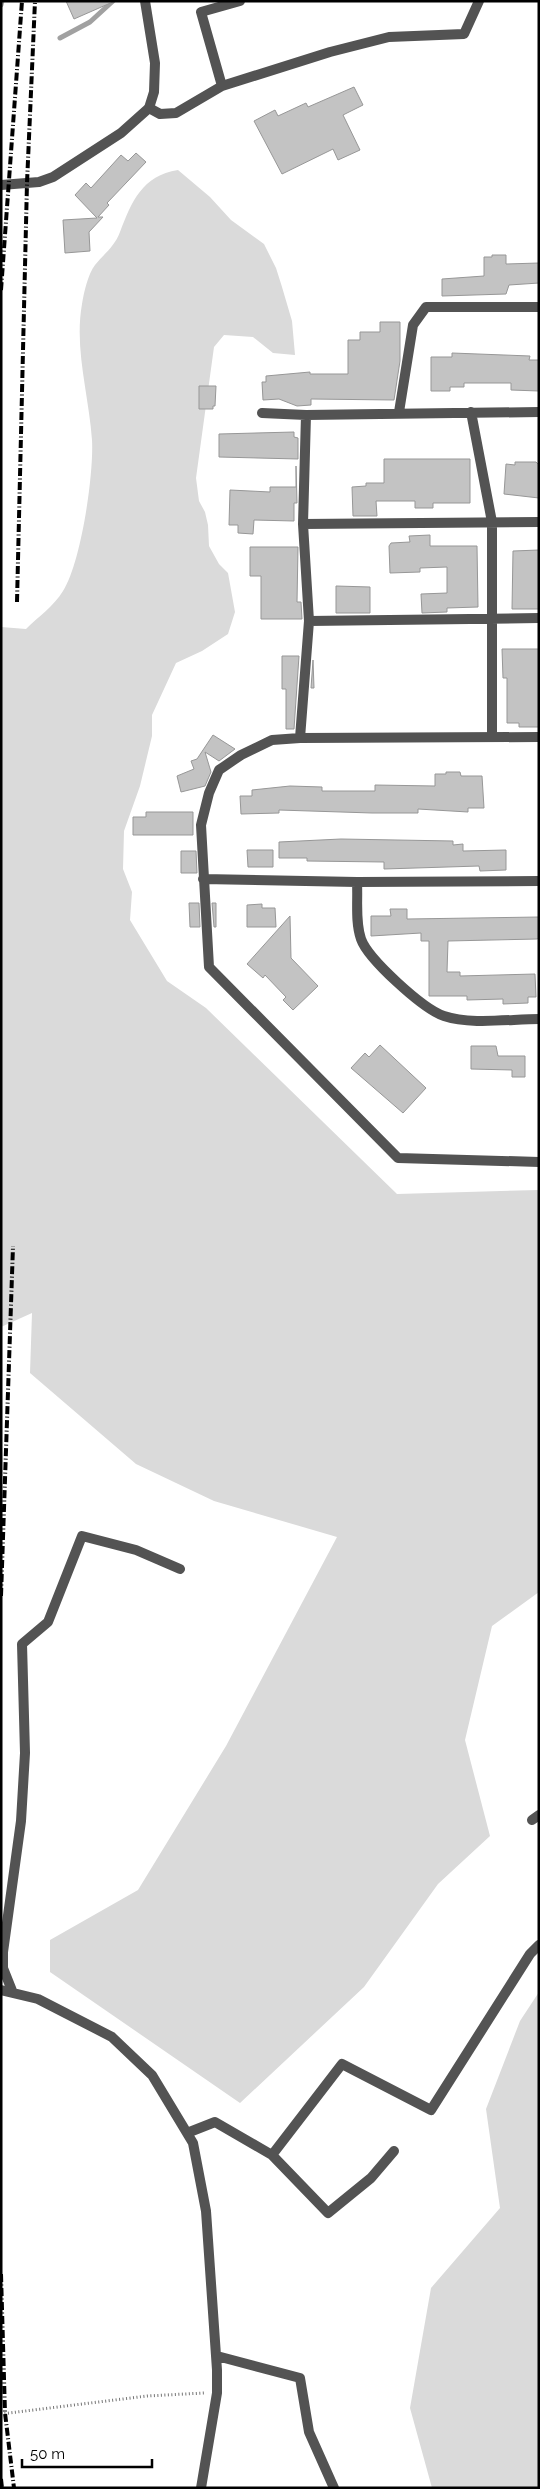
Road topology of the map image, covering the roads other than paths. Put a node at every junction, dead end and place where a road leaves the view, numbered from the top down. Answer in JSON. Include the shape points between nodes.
{"nodes":[{"id":1,"x":145,"y":1,"type":"edge"},
{"id":2,"x":240,"y":1,"type":"edge"},
{"id":3,"x":479,"y":1,"type":"edge"},
{"id":4,"x":222,"y":86,"type":"junction"},
{"id":5,"x":149,"y":108,"type":"junction"},
{"id":6,"x":1,"y":185,"type":"edge"},
{"id":7,"x":539,"y":307,"type":"edge"},
{"id":8,"x":399,"y":412,"type":"junction"},
{"id":9,"x":471,"y":412,"type":"junction"},
{"id":10,"x":539,"y":412,"type":"edge"},
{"id":11,"x":262,"y":413,"type":"dead end"},
{"id":12,"x":306,"y":415,"type":"junction"},
{"id":13,"x":492,"y":522,"type":"junction"},
{"id":14,"x":539,"y":522,"type":"edge"},
{"id":15,"x":303,"y":524,"type":"junction"},
{"id":16,"x":492,"y":618,"type":"junction"},
{"id":17,"x":539,"y":618,"type":"edge"},
{"id":18,"x":309,"y":621,"type":"junction"},
{"id":19,"x":539,"y":736,"type":"edge"},
{"id":20,"x":492,"y":737,"type":"junction"},
{"id":21,"x":300,"y":738,"type":"junction"},
{"id":22,"x":203,"y":880,"type":"junction"},
{"id":23,"x":539,"y":881,"type":"edge"},
{"id":24,"x":357,"y":882,"type":"junction"},
{"id":25,"x":539,"y":1019,"type":"edge"},
{"id":26,"x":539,"y":1162,"type":"edge"},
{"id":27,"x":180,"y":1569,"type":"dead end"},
{"id":28,"x":539,"y":1945,"type":"edge"},
{"id":29,"x":1,"y":1990,"type":"edge"},
{"id":30,"x":13,"y":1993,"type":"junction"},
{"id":31,"x":186,"y":2133,"type":"junction"},
{"id":32,"x":394,"y":2151,"type":"dead end"},
{"id":33,"x":272,"y":2155,"type":"junction"},
{"id":34,"x":217,"y":2356,"type":"junction"},
{"id":35,"x":201,"y":2488,"type":"edge"},
{"id":36,"x":334,"y":2488,"type":"edge"}],
"edges":[{"from":1,"to":5,"type":"street","via":[[155,63],[154,92]]},
{"from":2,"to":4,"type":"street","via":[[201,12]]},
{"from":3,"to":4,"type":"street","via":[[464,34],[389,36]]},
{"from":4,"to":5,"type":"street","via":[[176,113],[160,114]]},
{"from":5,"to":6,"type":"street","via":[[121,133],[53,177],[39,182]]},
{"from":7,"to":8,"type":"street","via":[[426,307],[413,325]]},
{"from":8,"to":9,"type":"street"},
{"from":8,"to":12,"type":"street"},
{"from":9,"to":10,"type":"street"},
{"from":9,"to":13,"type":"street"},
{"from":11,"to":12,"type":"street"},
{"from":12,"to":15,"type":"street"},
{"from":13,"to":14,"type":"street"},
{"from":13,"to":15,"type":"street"},
{"from":13,"to":16,"type":"street"},
{"from":15,"to":18,"type":"street"},
{"from":16,"to":17,"type":"street"},
{"from":16,"to":18,"type":"street"},
{"from":16,"to":20,"type":"street"},
{"from":18,"to":21,"type":"street"},
{"from":19,"to":20,"type":"street"},
{"from":20,"to":21,"type":"street"},
{"from":21,"to":22,"type":"street","via":[[272,740],[220,770],[209,793],[201,825]]},
{"from":22,"to":24,"type":"street"},
{"from":22,"to":26,"type":"street","via":[[208,967],[398,1158]]},
{"from":23,"to":24,"type":"street"},
{"from":24,"to":25,"type":"street","via":[[358,929],[364,947],[395,980],[425,1005],[443,1016],[460,1020]]},
{"from":27,"to":30,"type":"street","via":[[136,1550],[82,1536],[48,1622],[22,1644],[25,1753],[22,1811],[3,1952],[3,1968]]},
{"from":28,"to":33,"type":"street","via":[[530,1954],[430,2110],[342,2064]]},
{"from":29,"to":30,"type":"street"},
{"from":30,"to":31,"type":"street","via":[[38,1999],[112,2037],[152,2075]]},
{"from":31,"to":33,"type":"street","via":[[215,2122]]},
{"from":31,"to":34,"type":"street","via":[[192,2143],[206,2211]]},
{"from":32,"to":33,"type":"street","via":[[371,2178],[328,2213]]},
{"from":34,"to":35,"type":"street","via":[[216,2393]]},
{"from":34,"to":36,"type":"street","via":[[300,2378],[309,2432]]}]}
